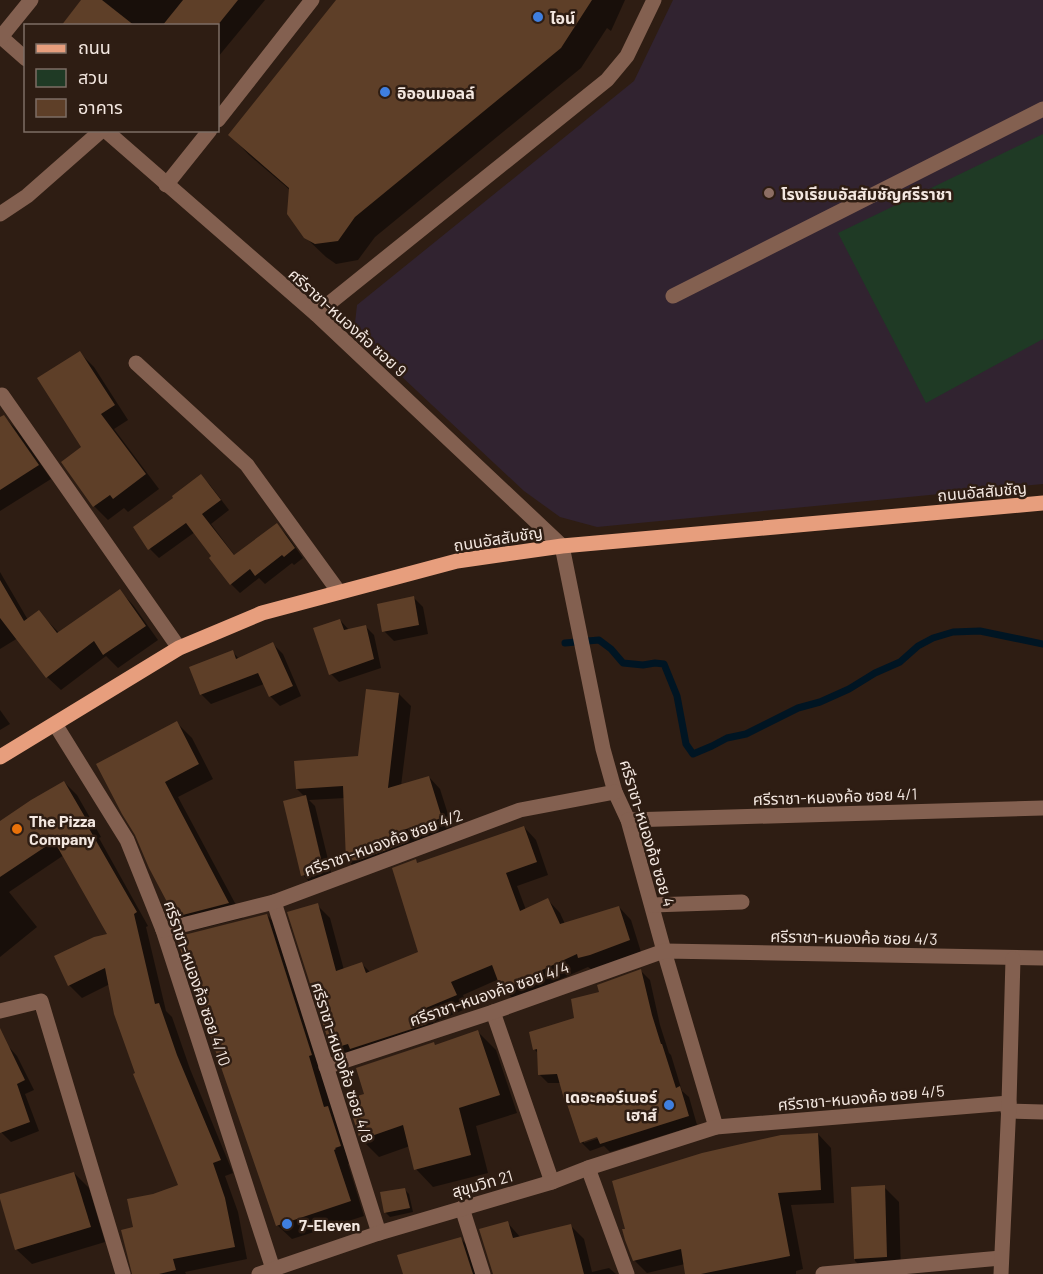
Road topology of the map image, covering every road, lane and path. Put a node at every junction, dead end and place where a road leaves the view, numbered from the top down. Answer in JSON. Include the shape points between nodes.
{"nodes":[{"id":1,"x":31,"y":0,"type":"edge"},
{"id":2,"x":312,"y":0,"type":"edge"},
{"id":3,"x":654,"y":0,"type":"edge"},
{"id":4,"x":0,"y":37,"type":"edge"},
{"id":5,"x":24,"y":57,"type":"edge"},
{"id":6,"x":1043,"y":109,"type":"edge"},
{"id":7,"x":219,"y":119,"type":"edge"},
{"id":8,"x":101,"y":132,"type":"edge"},
{"id":9,"x":105,"y":132,"type":"edge"},
{"id":10,"x":208,"y":132,"type":"edge"},
{"id":11,"x":166,"y":185,"type":"junction"},
{"id":12,"x":0,"y":214,"type":"edge"},
{"id":13,"x":673,"y":296,"type":"dead end"},
{"id":14,"x":316,"y":314,"type":"junction"},
{"id":15,"x":136,"y":363,"type":"dead end"},
{"id":16,"x":0,"y":396,"type":"edge"},
{"id":17,"x":1043,"y":503,"type":"edge"},
{"id":18,"x":562,"y":546,"type":"junction"},
{"id":19,"x":339,"y":592,"type":"junction"},
{"id":20,"x":179,"y":648,"type":"junction"},
{"id":21,"x":55,"y":724,"type":"junction"},
{"id":22,"x":0,"y":757,"type":"edge"},
{"id":23,"x":615,"y":792,"type":"junction"},
{"id":24,"x":1043,"y":808,"type":"edge"},
{"id":25,"x":628,"y":820,"type":"junction"},
{"id":26,"x":274,"y":902,"type":"junction"},
{"id":27,"x":742,"y":902,"type":"dead end"},
{"id":28,"x":652,"y":905,"type":"junction"},
{"id":29,"x":163,"y":930,"type":"junction"},
{"id":30,"x":664,"y":951,"type":"junction"},
{"id":31,"x":1013,"y":958,"type":"junction"},
{"id":32,"x":1043,"y":958,"type":"edge"},
{"id":33,"x":0,"y":1011,"type":"edge"},
{"id":34,"x":493,"y":1012,"type":"junction"},
{"id":35,"x":326,"y":1066,"type":"junction"},
{"id":36,"x":1009,"y":1107,"type":"junction"},
{"id":37,"x":1043,"y":1112,"type":"edge"},
{"id":38,"x":716,"y":1127,"type":"junction"},
{"id":39,"x":588,"y":1168,"type":"junction"},
{"id":40,"x":552,"y":1182,"type":"junction"},
{"id":41,"x":462,"y":1208,"type":"junction"},
{"id":42,"x":379,"y":1233,"type":"junction"},
{"id":43,"x":1001,"y":1266,"type":"edge"},
{"id":44,"x":266,"y":1272,"type":"edge"},
{"id":45,"x":123,"y":1274,"type":"edge"},
{"id":46,"x":483,"y":1274,"type":"edge"},
{"id":47,"x":627,"y":1274,"type":"edge"},
{"id":48,"x":823,"y":1274,"type":"edge"}],
"edges":[{"from":1,"to":4,"type":"street"},
{"from":2,"to":7,"type":"street"},
{"from":3,"to":14,"type":"street","via":[[627,56],[607,80]]},
{"from":4,"to":5,"type":"street"},
{"from":6,"to":13,"type":"street"},
{"from":8,"to":12,"type":"street","via":[[27,196]]},
{"from":9,"to":11,"type":"street","name":"ศรีราชา-หนองค้อ ซอย 9"},
{"from":10,"to":11,"type":"street"},
{"from":11,"to":14,"type":"street","name":"ศรีราชา-หนองค้อ ซอย 9"},
{"from":14,"to":18,"type":"street","name":"ศรีราชา-หนองค้อ ซอย 9"},
{"from":15,"to":19,"type":"street","via":[[247,465]]},
{"from":16,"to":20,"type":"street"},
{"from":17,"to":18,"type":"main road","name":"ถนนอัสสัมชัญ"},
{"from":18,"to":19,"type":"main road","name":"ถนนอัสสัมชัญ","via":[[457,561]]},
{"from":18,"to":23,"type":"street","name":"ศรีราชา-หนองค้อ ซอย 4"},
{"from":19,"to":20,"type":"main road","name":"ถนนอัสสัมชัญ","via":[[262,613]]},
{"from":20,"to":21,"type":"main road","name":"ถนนอัสสัมชัญ"},
{"from":21,"to":22,"type":"main road","name":"ถนนอัสสัมชัญ"},
{"from":21,"to":29,"type":"street","name":"ศรีราชา-หนองค้อ ซอย 4/10","via":[[127,840]]},
{"from":23,"to":25,"type":"street","name":"ศรีราชา-หนองค้อ ซอย 4"},
{"from":23,"to":26,"type":"street","name":"ศรีราชา-หนองค้อ ซอย 4/2","via":[[520,810]]},
{"from":24,"to":25,"type":"street","name":"ศรีราชา-หนองค้อ ซอย 4/1"},
{"from":25,"to":28,"type":"street","name":"ศรีราชา-หนองค้อ ซอย 4"},
{"from":26,"to":29,"type":"street","name":"ศรีราชา-หนองค้อ ซอย 4/2"},
{"from":26,"to":35,"type":"street","name":"ศรีราชา-หนองค้อ ซอย 4/8"},
{"from":27,"to":28,"type":"street"},
{"from":28,"to":30,"type":"street","name":"ศรีราชา-หนองค้อ ซอย 4"},
{"from":29,"to":44,"type":"street","name":"ศรีราชา-หนองค้อ ซอย 4/10"},
{"from":30,"to":31,"type":"street","name":"ศรีราชา-หนองค้อ ซอย 4/3"},
{"from":30,"to":34,"type":"street","name":"ศรีราชา-หนองค้อ ซอย 4/4"},
{"from":30,"to":38,"type":"street","name":"ศรีราชา-หนองค้อ ซอย 4"},
{"from":31,"to":32,"type":"street","name":"ศรีราชา-หนองค้อ ซอย 4/3"},
{"from":31,"to":36,"type":"street"},
{"from":33,"to":45,"type":"street","via":[[41,1001]]},
{"from":34,"to":35,"type":"street","name":"ศรีราชา-หนองค้อ ซอย 4/4"},
{"from":34,"to":40,"type":"street"},
{"from":35,"to":42,"type":"street","name":"ศรีราชา-หนองค้อ ซอย 4/8"},
{"from":36,"to":37,"type":"street","name":"ศรีราชา-หนองค้อ ซอย 4/5"},
{"from":36,"to":38,"type":"street","name":"ศรีราชา-หนองค้อ ซอย 4/5"},
{"from":36,"to":43,"type":"street"},
{"from":38,"to":39,"type":"street","name":"สุขุมวิท 21"},
{"from":39,"to":40,"type":"street","name":"สุขุมวิท 21"},
{"from":39,"to":47,"type":"street"},
{"from":40,"to":41,"type":"street","name":"สุขุมวิท 21"},
{"from":41,"to":42,"type":"street","name":"สุขุมวิท 21"},
{"from":41,"to":46,"type":"street"},
{"from":42,"to":44,"type":"street","name":"สุขุมวิท 21"},
{"from":43,"to":48,"type":"street"}]}
